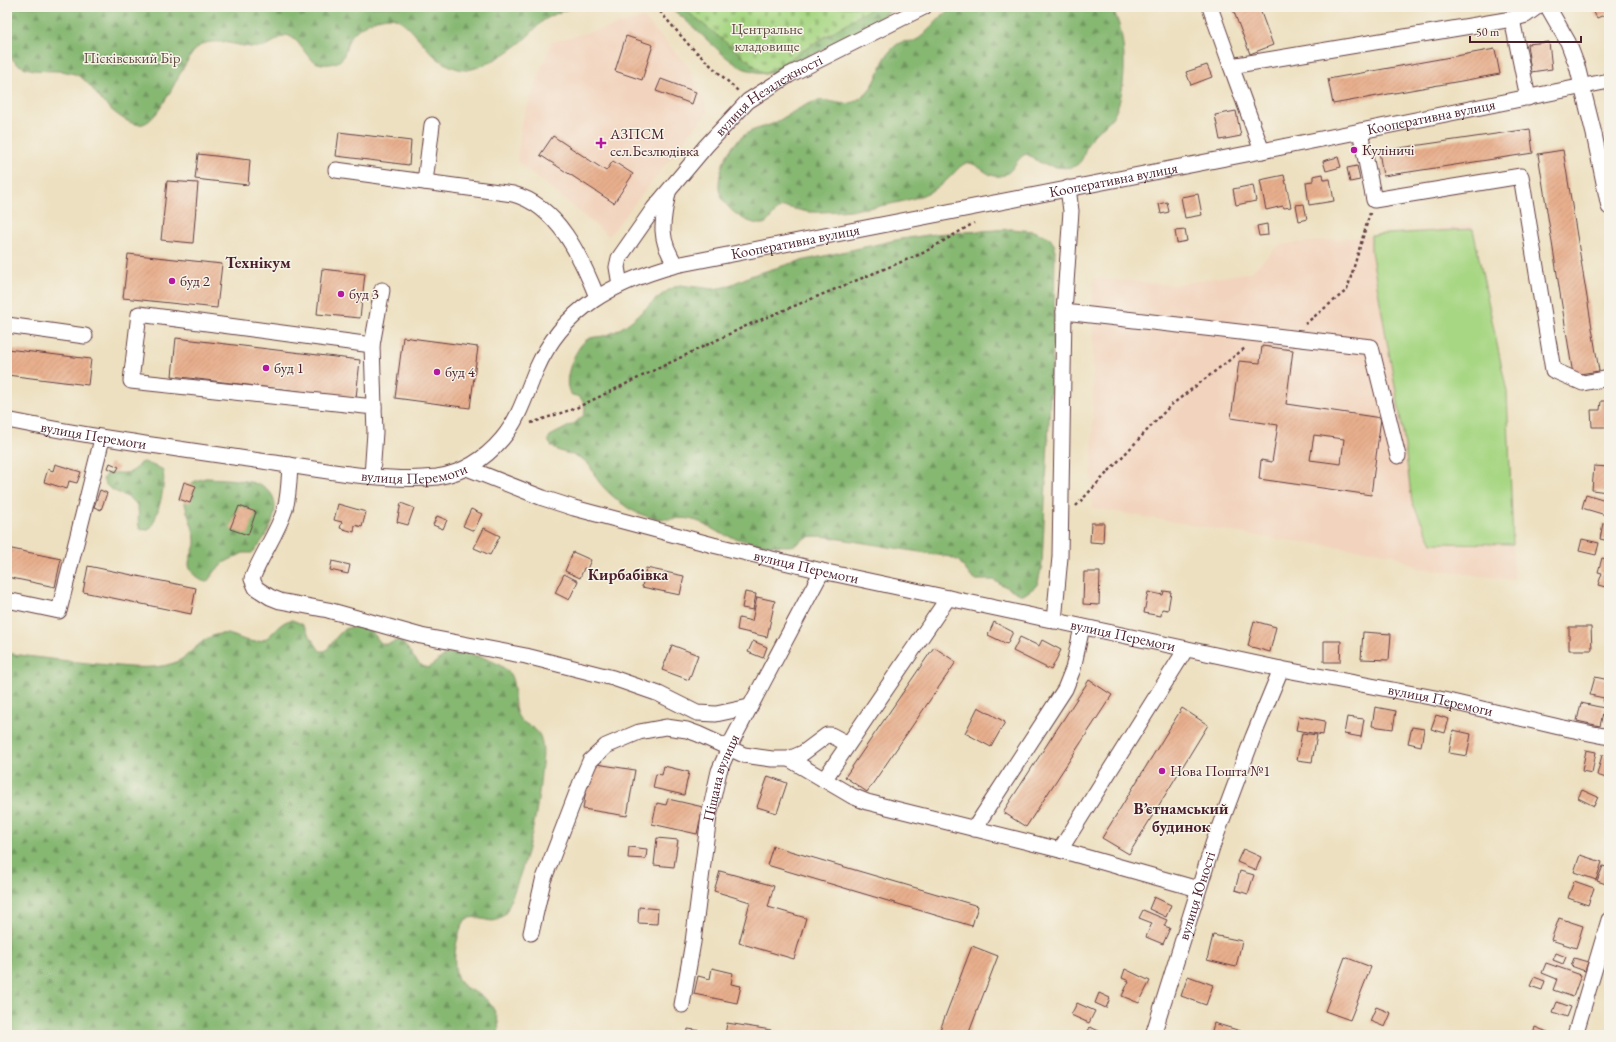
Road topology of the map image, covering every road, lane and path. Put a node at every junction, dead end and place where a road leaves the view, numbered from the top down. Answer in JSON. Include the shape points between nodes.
{"nodes":[{"id":1,"x":656,"y":7,"type":"edge"},
{"id":2,"x":924,"y":7,"type":"edge"},
{"id":3,"x":1210,"y":7,"type":"edge"},
{"id":4,"x":1537,"y":7,"type":"edge"},
{"id":5,"x":1548,"y":7,"type":"edge"},
{"id":6,"x":1512,"y":19,"type":"junction"},
{"id":7,"x":1231,"y":66,"type":"junction"},
{"id":8,"x":1609,"y":81,"type":"edge"},
{"id":9,"x":1582,"y":87,"type":"junction"},
{"id":10,"x":1528,"y":98,"type":"junction"},
{"id":11,"x":748,"y":101,"type":"junction"},
{"id":12,"x":432,"y":125,"type":"dead end"},
{"id":13,"x":1360,"y":131,"type":"junction"},
{"id":14,"x":1262,"y":151,"type":"junction"},
{"id":15,"x":336,"y":170,"type":"dead end"},
{"id":16,"x":425,"y":182,"type":"junction"},
{"id":17,"x":1068,"y":188,"type":"junction"},
{"id":18,"x":668,"y":190,"type":"junction"},
{"id":19,"x":1374,"y":200,"type":"junction"},
{"id":20,"x":1609,"y":207,"type":"edge"},
{"id":21,"x":977,"y":221,"type":"dead end"},
{"id":22,"x":676,"y":265,"type":"junction"},
{"id":23,"x":620,"y":284,"type":"junction"},
{"id":24,"x":382,"y":290,"type":"dead end"},
{"id":25,"x":597,"y":297,"type":"junction"},
{"id":26,"x":1064,"y":312,"type":"junction"},
{"id":27,"x":7,"y":326,"type":"edge"},
{"id":28,"x":1299,"y":326,"type":"dead end"},
{"id":29,"x":85,"y":336,"type":"dead end"},
{"id":30,"x":372,"y":345,"type":"junction"},
{"id":31,"x":1246,"y":348,"type":"dead end"},
{"id":32,"x":1609,"y":378,"type":"edge"},
{"id":33,"x":374,"y":407,"type":"junction"},
{"id":34,"x":7,"y":420,"type":"edge"},
{"id":35,"x":511,"y":428,"type":"junction"},
{"id":36,"x":102,"y":439,"type":"junction"},
{"id":37,"x":1398,"y":456,"type":"dead end"},
{"id":38,"x":290,"y":465,"type":"junction"},
{"id":39,"x":467,"y":468,"type":"junction"},
{"id":40,"x":372,"y":476,"type":"junction"},
{"id":41,"x":1060,"y":525,"type":"junction"},
{"id":42,"x":822,"y":571,"type":"junction"},
{"id":43,"x":948,"y":598,"type":"junction"},
{"id":44,"x":7,"y":600,"type":"edge"},
{"id":45,"x":1054,"y":621,"type":"junction"},
{"id":46,"x":1082,"y":627,"type":"junction"},
{"id":47,"x":1186,"y":649,"type":"junction"},
{"id":48,"x":1281,"y":669,"type":"junction"},
{"id":49,"x":749,"y":707,"type":"junction"},
{"id":50,"x":1609,"y":737,"type":"edge"},
{"id":51,"x":848,"y":744,"type":"junction"},
{"id":52,"x":728,"y":748,"type":"junction"},
{"id":53,"x":789,"y":759,"type":"junction"},
{"id":54,"x":824,"y":780,"type":"junction"},
{"id":55,"x":974,"y":829,"type":"junction"},
{"id":56,"x":1060,"y":850,"type":"junction"},
{"id":57,"x":1198,"y":889,"type":"junction"},
{"id":58,"x":1609,"y":920,"type":"edge"},
{"id":59,"x":531,"y":934,"type":"dead end"},
{"id":60,"x":682,"y":1005,"type":"dead end"},
{"id":61,"x":1153,"y":1035,"type":"edge"},
{"id":62,"x":1575,"y":1035,"type":"edge"}],
"edges":[{"from":1,"to":11,"type":"path","via":[[689,45]]},
{"from":2,"to":11,"type":"street","name":"вулиця Незалежності","via":[[789,75]]},
{"from":3,"to":7,"type":"street"},
{"from":4,"to":6,"type":"street","via":[[1526,15]]},
{"from":5,"to":9,"type":"street","via":[[1568,42]]},
{"from":6,"to":7,"type":"street"},
{"from":6,"to":10,"type":"street"},
{"from":7,"to":14,"type":"street"},
{"from":8,"to":9,"type":"street","name":"Кооперативна вулиця"},
{"from":9,"to":10,"type":"street","name":"Кооперативна вулиця"},
{"from":9,"to":20,"type":"street"},
{"from":10,"to":13,"type":"street","name":"Кооперативна вулиця"},
{"from":11,"to":18,"type":"street","name":"вулиця Незалежності"},
{"from":12,"to":16,"type":"street"},
{"from":13,"to":14,"type":"street","name":"Кооперативна вулиця"},
{"from":13,"to":19,"type":"street"},
{"from":14,"to":17,"type":"street","name":"Кооперативна вулиця"},
{"from":15,"to":16,"type":"street"},
{"from":16,"to":25,"type":"street","via":[[513,194],[538,205],[557,223],[582,262]]},
{"from":17,"to":22,"type":"street","name":"Кооперативна вулиця"},
{"from":17,"to":26,"type":"street","via":[[1072,211]]},
{"from":18,"to":22,"type":"street","via":[[662,222],[665,244]]},
{"from":18,"to":23,"type":"street","name":"вулиця Незалежності","via":[[619,258],[617,267]]},
{"from":19,"to":28,"type":"path","via":[[1347,290],[1306,324]]},
{"from":19,"to":32,"type":"street","via":[[1521,176],[1553,370],[1583,383]]},
{"from":21,"to":35,"type":"path","via":[[923,253],[748,325],[576,408]]},
{"from":22,"to":23,"type":"street","name":"Кооперативна вулиця"},
{"from":23,"to":25,"type":"street","name":"Кооперативна вулиця"},
{"from":24,"to":30,"type":"street"},
{"from":25,"to":35,"type":"street","name":"Кооперативна вулиця","via":[[570,319],[550,345],[536,370]]},
{"from":26,"to":37,"type":"street","via":[[1371,347]]},
{"from":26,"to":41,"type":"street"},
{"from":27,"to":29,"type":"street"},
{"from":30,"to":33,"type":"street"},
{"from":30,"to":33,"type":"street","via":[[139,314],[131,381]]},
{"from":31,"to":41,"type":"path","via":[[1170,406]]},
{"from":33,"to":40,"type":"street"},
{"from":34,"to":36,"type":"street","name":"вулиця Перемоги"},
{"from":35,"to":39,"type":"street","name":"Кооперативна вулиця","via":[[485,457]]},
{"from":36,"to":38,"type":"street","name":"вулиця Перемоги"},
{"from":36,"to":44,"type":"street","via":[[59,611]]},
{"from":38,"to":40,"type":"street","name":"вулиця Перемоги"},
{"from":38,"to":49,"type":"street","via":[[284,509],[252,579],[256,588],[270,597],[421,636],[526,656],[613,678],[659,694],[697,713],[716,714]]},
{"from":39,"to":40,"type":"street","name":"вулиця Перемоги","via":[[436,477]]},
{"from":39,"to":42,"type":"street","name":"вулиця Перемоги","via":[[574,508]]},
{"from":41,"to":45,"type":"street"},
{"from":42,"to":43,"type":"street","name":"вулиця Перемоги"},
{"from":42,"to":49,"type":"street","name":"Піщана вулиця"},
{"from":43,"to":45,"type":"street","name":"вулиця Перемоги"},
{"from":43,"to":51,"type":"street"},
{"from":45,"to":46,"type":"street","name":"вулиця Перемоги"},
{"from":46,"to":47,"type":"street","name":"вулиця Перемоги"},
{"from":46,"to":55,"type":"street","via":[[1068,684]]},
{"from":47,"to":48,"type":"street","name":"вулиця Перемоги"},
{"from":47,"to":56,"type":"street"},
{"from":48,"to":50,"type":"street","name":"вулиця Перемоги","via":[[1435,698]]},
{"from":48,"to":57,"type":"street","name":"вулиця Юності","via":[[1220,823]]},
{"from":49,"to":52,"type":"street","name":"Піщана вулиця"},
{"from":51,"to":53,"type":"street","via":[[827,735],[803,753]]},
{"from":51,"to":54,"type":"street"},
{"from":52,"to":53,"type":"street","via":[[744,755]]},
{"from":52,"to":59,"type":"street","via":[[687,730],[666,727],[626,737],[606,746],[594,756],[580,782],[543,880]]},
{"from":52,"to":60,"type":"street","name":"Піщана вулиця","via":[[712,799]]},
{"from":53,"to":54,"type":"street"},
{"from":54,"to":55,"type":"street","via":[[867,802]]},
{"from":55,"to":56,"type":"street"},
{"from":56,"to":57,"type":"street"},
{"from":57,"to":61,"type":"street","name":"вулиця Юності"},
{"from":58,"to":62,"type":"street"}]}
